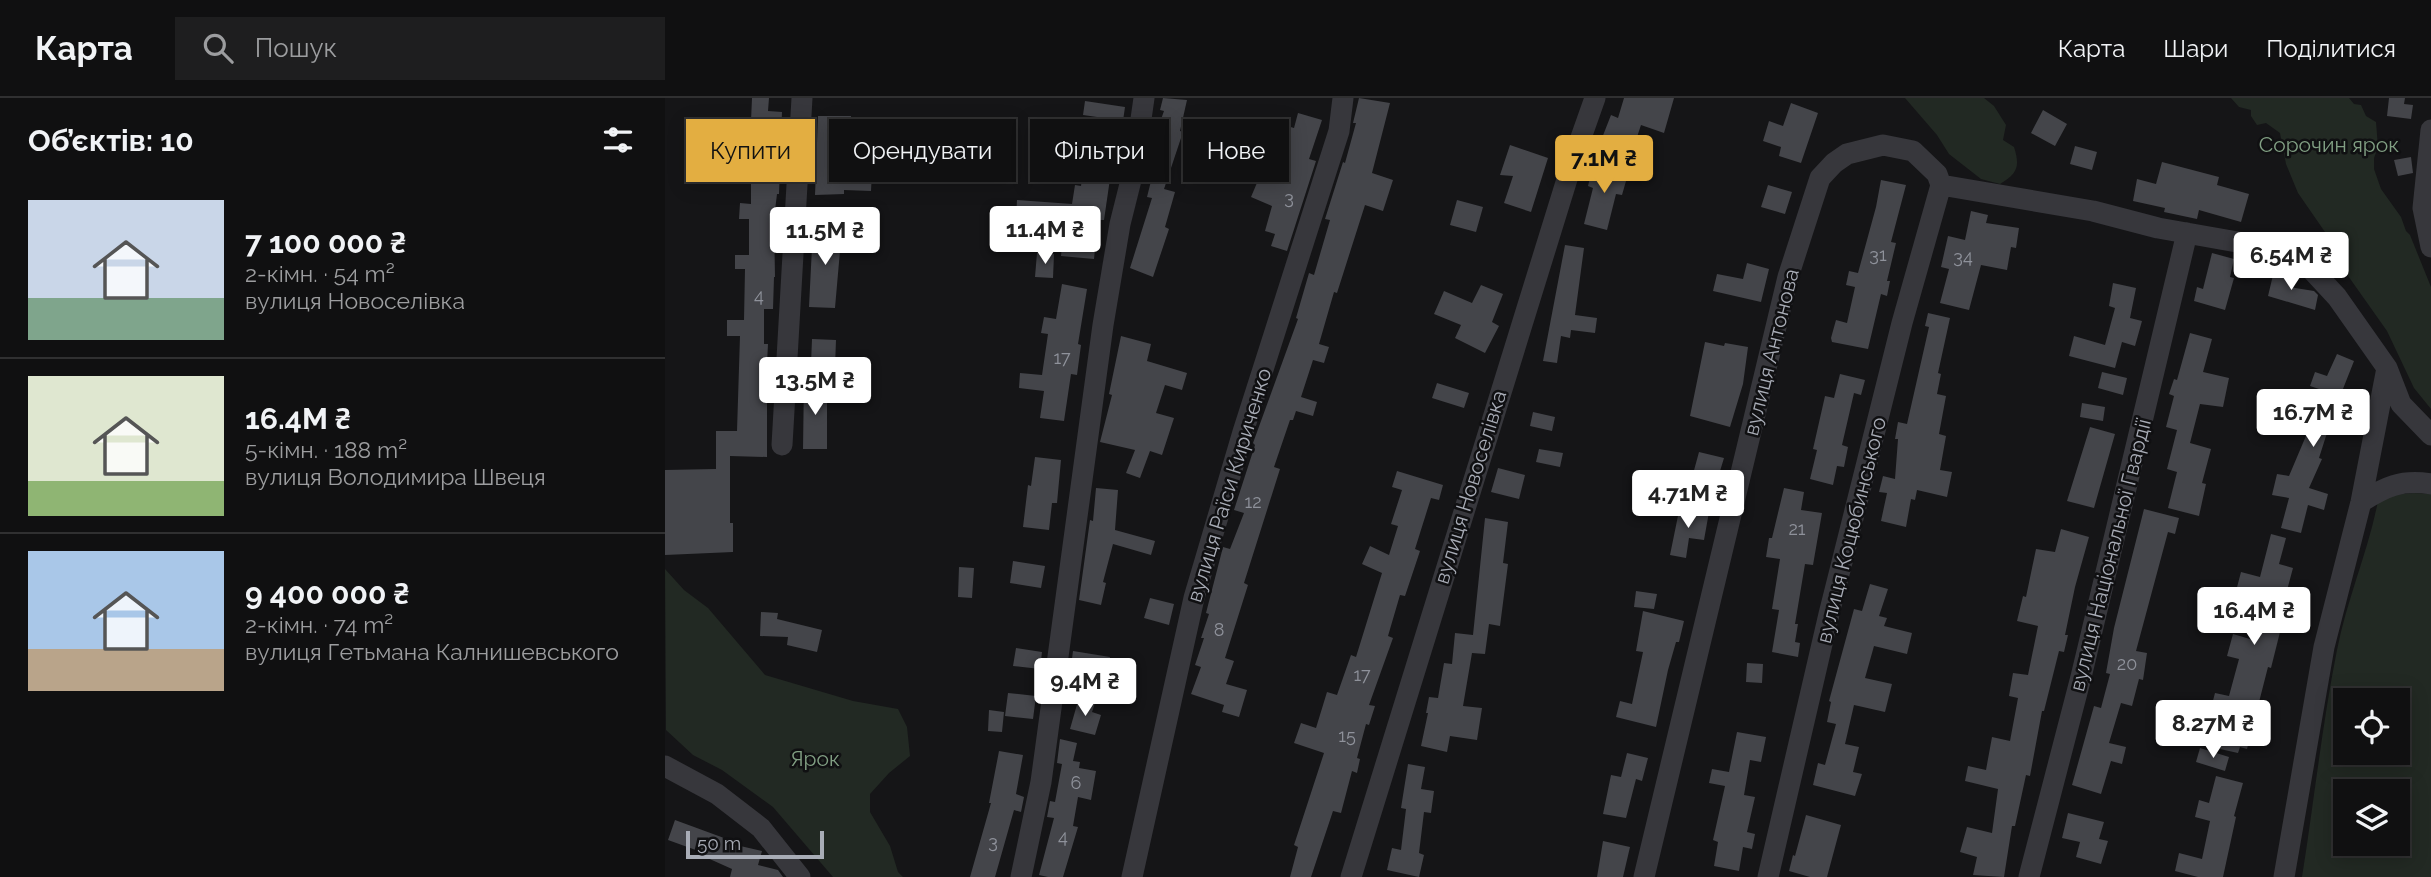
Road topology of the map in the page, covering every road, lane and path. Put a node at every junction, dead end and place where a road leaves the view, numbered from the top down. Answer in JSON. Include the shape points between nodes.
{"nodes":[{"id":1,"x":802,"y":98,"type":"edge"},
{"id":2,"x":1145,"y":98,"type":"edge"},
{"id":3,"x":1343,"y":98,"type":"edge"},
{"id":4,"x":1595,"y":98,"type":"edge"},
{"id":5,"x":2431,"y":130,"type":"edge"},
{"id":6,"x":1941,"y":185,"type":"junction"},
{"id":7,"x":2187,"y":233,"type":"junction"},
{"id":8,"x":2431,"y":247,"type":"edge"},
{"id":9,"x":2387,"y":368,"type":"junction"},
{"id":10,"x":2431,"y":435,"type":"edge"},
{"id":11,"x":782,"y":445,"type":"dead end"},
{"id":12,"x":2431,"y":484,"type":"edge"},
{"id":13,"x":2361,"y":502,"type":"junction"},
{"id":14,"x":665,"y":766,"type":"edge"},
{"id":15,"x":800,"y":877,"type":"edge"},
{"id":16,"x":1021,"y":877,"type":"edge"},
{"id":17,"x":1132,"y":877,"type":"edge"},
{"id":18,"x":1351,"y":877,"type":"edge"},
{"id":19,"x":1644,"y":877,"type":"edge"},
{"id":20,"x":1768,"y":877,"type":"edge"},
{"id":21,"x":2029,"y":877,"type":"edge"},
{"id":22,"x":2284,"y":877,"type":"edge"}],
"edges":[{"from":1,"to":11,"type":"street"},
{"from":2,"to":16,"type":"street","via":[[1103,325],[1041,782]]},
{"from":3,"to":17,"type":"street","name":"вулиця Раїси Кириченко","via":[[1339,131],[1194,598]]},
{"from":4,"to":18,"type":"street","name":"вулиця Новоселівка"},
{"from":5,"to":8,"type":"street","via":[[2423,208]]},
{"from":6,"to":7,"type":"street","via":[[2093,211]]},
{"from":6,"to":19,"type":"street","name":"вулиця Антонова","via":[[1937,174],[1913,151],[1883,145],[1847,154],[1827,169],[1817,185],[1788,277]]},
{"from":6,"to":20,"type":"street","name":"вулиця Коцюбинського","via":[[1829,614]]},
{"from":7,"to":9,"type":"street","via":[[2299,256],[2337,297]]},
{"from":7,"to":21,"type":"street","name":"вулиця Національної Гвардії"},
{"from":9,"to":10,"type":"street","via":[[2401,404]]},
{"from":9,"to":13,"type":"street"},
{"from":12,"to":13,"type":"street","via":[[2390,485]]},
{"from":13,"to":22,"type":"street","via":[[2324,647]]},
{"from":14,"to":15,"type":"street","via":[[717,794],[761,828]]}]}
